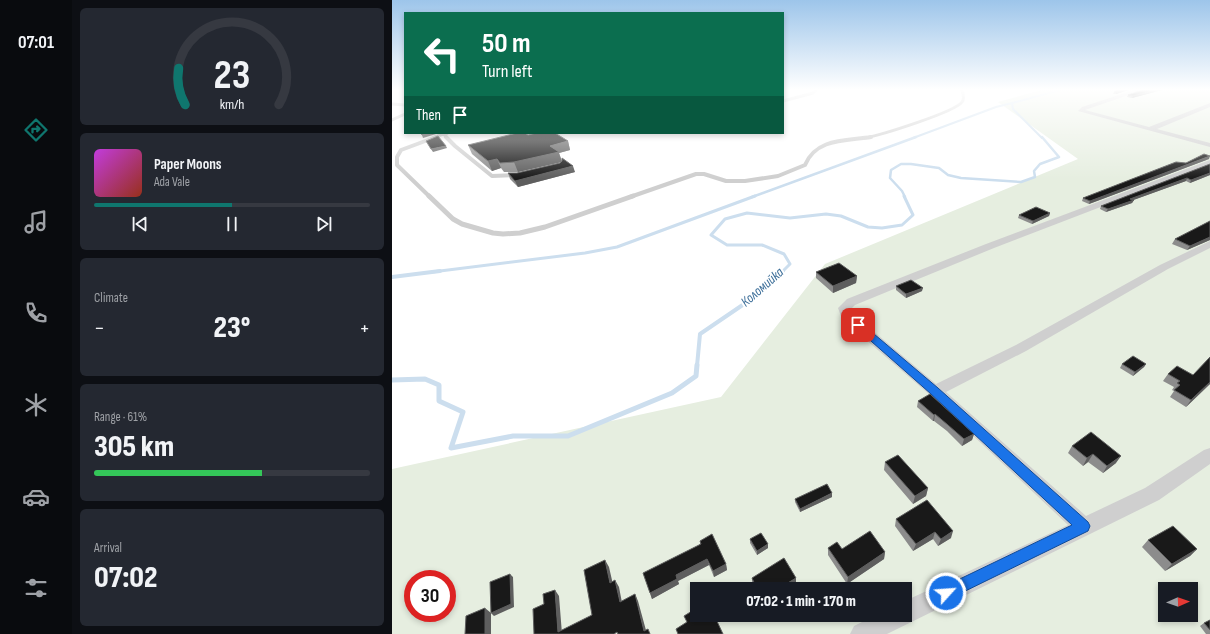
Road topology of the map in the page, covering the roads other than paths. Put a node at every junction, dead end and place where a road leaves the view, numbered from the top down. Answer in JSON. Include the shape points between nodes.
{"nodes":[{"id":1,"x":924,"y":120,"type":"edge"},
{"id":2,"x":1114,"y":120,"type":"edge"},
{"id":3,"x":1174,"y":120,"type":"edge"},
{"id":4,"x":1150,"y":129,"type":"junction"},
{"id":5,"x":441,"y":134,"type":"edge"},
{"id":6,"x":445,"y":134,"type":"edge"},
{"id":7,"x":1210,"y":145,"type":"edge"},
{"id":8,"x":1210,"y":162,"type":"edge"},
{"id":9,"x":524,"y":173,"type":"edge"},
{"id":10,"x":1210,"y":244,"type":"edge"},
{"id":11,"x":934,"y":391,"type":"junction"},
{"id":12,"x":1210,"y":455,"type":"edge"},
{"id":13,"x":1083,"y":526,"type":"junction"},
{"id":14,"x":912,"y":610,"type":"edge"},
{"id":15,"x":887,"y":622,"type":"edge"},
{"id":16,"x":862,"y":634,"type":"edge"}],
"edges":[{"from":1,"to":5,"type":"lane","via":[[897,130],[824,144],[809,154],[805,166],[779,176],[734,181],[696,174],[545,227],[511,234],[462,224],[453,219],[397,165],[397,154],[401,150]]},
{"from":2,"to":4,"type":"street"},
{"from":3,"to":4,"type":"street"},
{"from":4,"to":7,"type":"street"},
{"from":6,"to":9,"type":"lane","via":[[455,146],[492,176]]},
{"from":8,"to":11,"type":"street","via":[[920,273],[851,302],[844,308],[847,316]]},
{"from":10,"to":11,"type":"street","via":[[1164,267],[1021,348]]},
{"from":11,"to":13,"type":"street"},
{"from":12,"to":13,"type":"street","via":[[1152,494]]},
{"from":13,"to":14,"type":"street"},
{"from":15,"to":16,"type":"street"}]}
